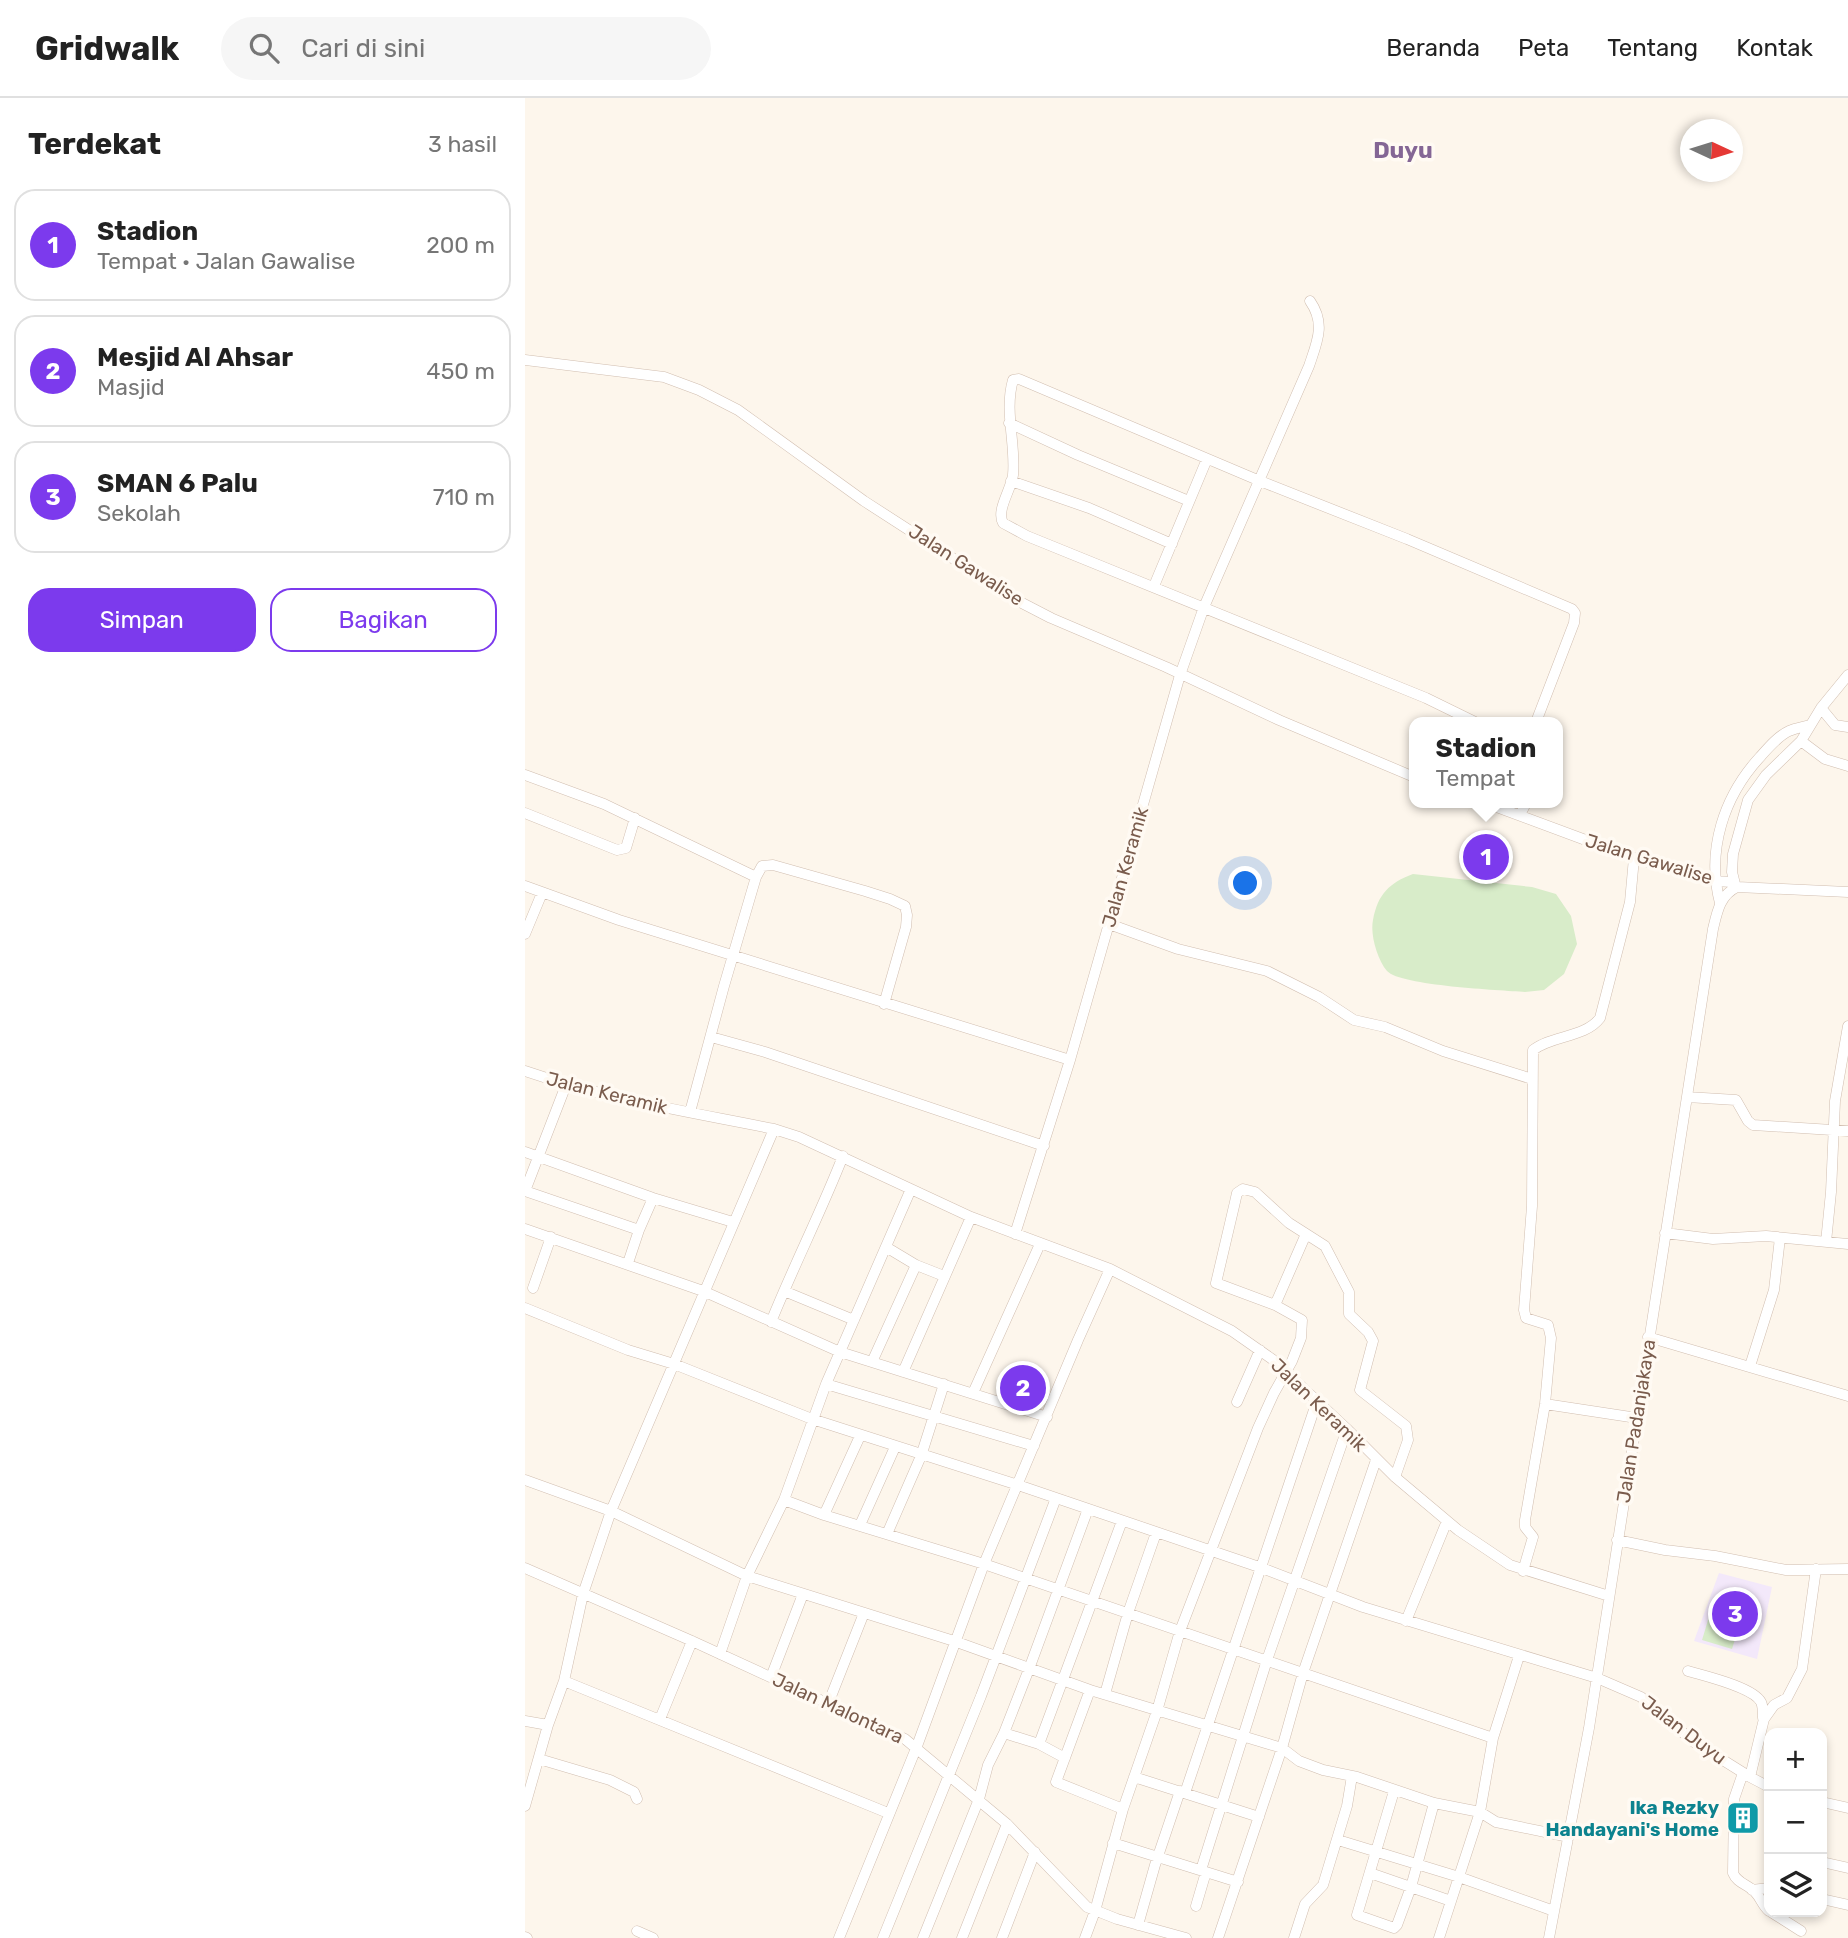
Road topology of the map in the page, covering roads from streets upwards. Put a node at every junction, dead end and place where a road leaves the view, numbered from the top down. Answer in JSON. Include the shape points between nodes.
{"nodes":[{"id":1,"x":1310,"y":301,"type":"dead end"},
{"id":2,"x":525,"y":360,"type":"edge"},
{"id":3,"x":1009,"y":423,"type":"junction"},
{"id":4,"x":1207,"y":459,"type":"junction"},
{"id":5,"x":1011,"y":481,"type":"junction"},
{"id":6,"x":1260,"y":481,"type":"junction"},
{"id":7,"x":1189,"y":501,"type":"junction"},
{"id":8,"x":1172,"y":544,"type":"junction"},
{"id":9,"x":1154,"y":586,"type":"junction"},
{"id":10,"x":1204,"y":607,"type":"junction"},
{"id":11,"x":1180,"y":676,"type":"junction"},
{"id":12,"x":1848,"y":676,"type":"edge"},
{"id":13,"x":1821,"y":708,"type":"junction"},
{"id":14,"x":1465,"y":717,"type":"edge"},
{"id":15,"x":1538,"y":717,"type":"edge"},
{"id":16,"x":1810,"y":725,"type":"junction"},
{"id":17,"x":1848,"y":727,"type":"edge"},
{"id":18,"x":1801,"y":741,"type":"junction"},
{"id":19,"x":1848,"y":766,"type":"edge"},
{"id":20,"x":525,"y":775,"type":"edge"},
{"id":21,"x":1409,"y":775,"type":"edge"},
{"id":22,"x":1500,"y":808,"type":"edge"},
{"id":23,"x":1524,"y":808,"type":"edge"},
{"id":24,"x":525,"y":814,"type":"edge"},
{"id":25,"x":1520,"y":815,"type":"junction"},
{"id":26,"x":635,"y":818,"type":"junction"},
{"id":27,"x":1634,"y":858,"type":"junction"},
{"id":28,"x":756,"y":877,"type":"junction"},
{"id":29,"x":1714,"y":881,"type":"junction"},
{"id":30,"x":1735,"y":884,"type":"junction"},
{"id":31,"x":525,"y":886,"type":"edge"},
{"id":32,"x":1848,"y":892,"type":"edge"},
{"id":33,"x":542,"y":893,"type":"junction"},
{"id":34,"x":1720,"y":903,"type":"junction"},
{"id":35,"x":1109,"y":924,"type":"junction"},
{"id":36,"x":525,"y":934,"type":"edge"},
{"id":37,"x":733,"y":955,"type":"junction"},
{"id":38,"x":884,"y":1004,"type":"junction"},
{"id":39,"x":1848,"y":1026,"type":"edge"},
{"id":40,"x":711,"y":1037,"type":"junction"},
{"id":41,"x":1070,"y":1060,"type":"junction"},
{"id":42,"x":525,"y":1071,"type":"edge"},
{"id":43,"x":1532,"y":1079,"type":"junction"},
{"id":44,"x":566,"y":1085,"type":"junction"},
{"id":45,"x":1687,"y":1097,"type":"junction"},
{"id":46,"x":690,"y":1112,"type":"junction"},
{"id":47,"x":774,"y":1129,"type":"junction"},
{"id":48,"x":1834,"y":1131,"type":"junction"},
{"id":49,"x":1848,"y":1131,"type":"edge"},
{"id":50,"x":1044,"y":1146,"type":"junction"},
{"id":51,"x":525,"y":1152,"type":"edge"},
{"id":52,"x":539,"y":1156,"type":"junction"},
{"id":53,"x":843,"y":1156,"type":"junction"},
{"id":54,"x":911,"y":1189,"type":"junction"},
{"id":55,"x":525,"y":1191,"type":"edge"},
{"id":56,"x":653,"y":1198,"type":"junction"},
{"id":57,"x":971,"y":1217,"type":"junction"},
{"id":58,"x":733,"y":1222,"type":"junction"},
{"id":59,"x":525,"y":1229,"type":"edge"},
{"id":60,"x":639,"y":1230,"type":"junction"},
{"id":61,"x":1665,"y":1233,"type":"junction"},
{"id":62,"x":1015,"y":1234,"type":"junction"},
{"id":63,"x":1306,"y":1234,"type":"junction"},
{"id":64,"x":551,"y":1237,"type":"junction"},
{"id":65,"x":1780,"y":1238,"type":"junction"},
{"id":66,"x":1826,"y":1242,"type":"junction"},
{"id":67,"x":1040,"y":1244,"type":"junction"},
{"id":68,"x":1848,"y":1244,"type":"edge"},
{"id":69,"x":886,"y":1247,"type":"junction"},
{"id":70,"x":628,"y":1263,"type":"junction"},
{"id":71,"x":916,"y":1265,"type":"junction"},
{"id":72,"x":1110,"y":1269,"type":"junction"},
{"id":73,"x":943,"y":1276,"type":"junction"},
{"id":74,"x":533,"y":1288,"type":"dead end"},
{"id":75,"x":703,"y":1291,"type":"junction"},
{"id":76,"x":784,"y":1291,"type":"junction"},
{"id":77,"x":1275,"y":1305,"type":"junction"},
{"id":78,"x":525,"y":1308,"type":"edge"},
{"id":79,"x":855,"y":1320,"type":"junction"},
{"id":80,"x":771,"y":1322,"type":"junction"},
{"id":81,"x":1649,"y":1337,"type":"junction"},
{"id":82,"x":1260,"y":1350,"type":"junction"},
{"id":83,"x":840,"y":1352,"type":"junction"},
{"id":84,"x":872,"y":1362,"type":"junction"},
{"id":85,"x":674,"y":1364,"type":"junction"},
{"id":86,"x":1750,"y":1366,"type":"junction"},
{"id":87,"x":903,"y":1372,"type":"junction"},
{"id":88,"x":1286,"y":1372,"type":"junction"},
{"id":89,"x":827,"y":1384,"type":"junction"},
{"id":90,"x":944,"y":1384,"type":"junction"},
{"id":91,"x":973,"y":1393,"type":"junction"},
{"id":92,"x":1848,"y":1396,"type":"edge"},
{"id":93,"x":1317,"y":1401,"type":"junction"},
{"id":94,"x":1237,"y":1402,"type":"dead end"},
{"id":95,"x":1545,"y":1404,"type":"junction"},
{"id":96,"x":935,"y":1415,"type":"junction"},
{"id":97,"x":1047,"y":1417,"type":"junction"},
{"id":98,"x":1637,"y":1418,"type":"junction"},
{"id":99,"x":812,"y":1419,"type":"junction"},
{"id":100,"x":1347,"y":1429,"type":"junction"},
{"id":101,"x":860,"y":1436,"type":"junction"},
{"id":102,"x":1034,"y":1446,"type":"junction"},
{"id":103,"x":895,"y":1447,"type":"junction"},
{"id":104,"x":921,"y":1456,"type":"junction"},
{"id":105,"x":1375,"y":1460,"type":"junction"},
{"id":106,"x":1395,"y":1477,"type":"junction"},
{"id":107,"x":525,"y":1480,"type":"edge"},
{"id":108,"x":1018,"y":1485,"type":"junction"},
{"id":109,"x":1055,"y":1498,"type":"junction"},
{"id":110,"x":784,"y":1500,"type":"junction"},
{"id":111,"x":1088,"y":1509,"type":"junction"},
{"id":112,"x":611,"y":1511,"type":"junction"},
{"id":113,"x":824,"y":1515,"type":"junction"},
{"id":114,"x":1122,"y":1521,"type":"junction"},
{"id":115,"x":1447,"y":1521,"type":"junction"},
{"id":116,"x":860,"y":1525,"type":"junction"},
{"id":117,"x":1156,"y":1533,"type":"junction"},
{"id":118,"x":887,"y":1534,"type":"junction"},
{"id":119,"x":1617,"y":1540,"type":"junction"},
{"id":120,"x":1209,"y":1552,"type":"junction"},
{"id":121,"x":985,"y":1564,"type":"junction"},
{"id":122,"x":1262,"y":1568,"type":"junction"},
{"id":123,"x":525,"y":1569,"type":"edge"},
{"id":124,"x":1816,"y":1569,"type":"junction"},
{"id":125,"x":1848,"y":1569,"type":"edge"},
{"id":126,"x":1523,"y":1570,"type":"junction"},
{"id":127,"x":747,"y":1576,"type":"junction"},
{"id":128,"x":1024,"y":1578,"type":"junction"},
{"id":129,"x":1296,"y":1581,"type":"junction"},
{"id":130,"x":1058,"y":1589,"type":"junction"},
{"id":131,"x":583,"y":1594,"type":"junction"},
{"id":132,"x":803,"y":1594,"type":"junction"},
{"id":133,"x":1330,"y":1595,"type":"junction"},
{"id":134,"x":1609,"y":1596,"type":"junction"},
{"id":135,"x":1093,"y":1601,"type":"junction"},
{"id":136,"x":865,"y":1613,"type":"junction"},
{"id":137,"x":1128,"y":1614,"type":"junction"},
{"id":138,"x":1406,"y":1620,"type":"junction"},
{"id":139,"x":1181,"y":1631,"type":"junction"},
{"id":140,"x":692,"y":1641,"type":"junction"},
{"id":141,"x":954,"y":1641,"type":"junction"},
{"id":142,"x":1233,"y":1649,"type":"junction"},
{"id":143,"x":720,"y":1654,"type":"junction"},
{"id":144,"x":995,"y":1656,"type":"junction"},
{"id":145,"x":1519,"y":1656,"type":"junction"},
{"id":146,"x":1267,"y":1660,"type":"junction"},
{"id":147,"x":1029,"y":1669,"type":"junction"},
{"id":148,"x":1688,"y":1671,"type":"dead end"},
{"id":149,"x":1303,"y":1673,"type":"junction"},
{"id":150,"x":771,"y":1677,"type":"junction"},
{"id":151,"x":1597,"y":1678,"type":"junction"},
{"id":152,"x":564,"y":1681,"type":"junction"},
{"id":153,"x":1063,"y":1681,"type":"junction"},
{"id":154,"x":1090,"y":1690,"type":"junction"},
{"id":155,"x":1105,"y":1694,"type":"junction"},
{"id":156,"x":828,"y":1704,"type":"junction"},
{"id":157,"x":1157,"y":1711,"type":"junction"},
{"id":158,"x":660,"y":1719,"type":"junction"},
{"id":159,"x":1763,"y":1719,"type":"junction"},
{"id":160,"x":525,"y":1721,"type":"edge"},
{"id":161,"x":548,"y":1726,"type":"junction"},
{"id":162,"x":1207,"y":1727,"type":"junction"},
{"id":163,"x":1004,"y":1732,"type":"junction"},
{"id":164,"x":1244,"y":1736,"type":"junction"},
{"id":165,"x":1493,"y":1738,"type":"junction"},
{"id":166,"x":1039,"y":1744,"type":"junction"},
{"id":167,"x":917,"y":1746,"type":"junction"},
{"id":168,"x":1282,"y":1748,"type":"junction"},
{"id":169,"x":1065,"y":1758,"type":"junction"},
{"id":170,"x":539,"y":1759,"type":"junction"},
{"id":171,"x":949,"y":1773,"type":"junction"},
{"id":172,"x":1746,"y":1775,"type":"junction"},
{"id":173,"x":1352,"y":1776,"type":"junction"},
{"id":174,"x":1134,"y":1777,"type":"junction"},
{"id":175,"x":1764,"y":1784,"type":"edge"},
{"id":176,"x":1394,"y":1791,"type":"junction"},
{"id":177,"x":1183,"y":1792,"type":"junction"},
{"id":178,"x":979,"y":1798,"type":"junction"},
{"id":179,"x":636,"y":1800,"type":"dead end"},
{"id":180,"x":1434,"y":1803,"type":"junction"},
{"id":181,"x":1827,"y":1803,"type":"edge"},
{"id":182,"x":1222,"y":1804,"type":"junction"},
{"id":183,"x":525,"y":1806,"type":"edge"},
{"id":184,"x":1848,"y":1808,"type":"edge"},
{"id":185,"x":1123,"y":1809,"type":"junction"},
{"id":186,"x":1480,"y":1812,"type":"junction"},
{"id":187,"x":888,"y":1813,"type":"junction"},
{"id":188,"x":1259,"y":1817,"type":"junction"},
{"id":189,"x":1007,"y":1824,"type":"junction"},
{"id":190,"x":1569,"y":1837,"type":"junction"},
{"id":191,"x":1338,"y":1840,"type":"junction"},
{"id":192,"x":1113,"y":1843,"type":"junction"},
{"id":193,"x":1376,"y":1851,"type":"junction"},
{"id":194,"x":1035,"y":1852,"type":"junction"},
{"id":195,"x":1158,"y":1857,"type":"junction"},
{"id":196,"x":1416,"y":1864,"type":"junction"},
{"id":197,"x":1827,"y":1864,"type":"edge"},
{"id":198,"x":1848,"y":1868,"type":"edge"},
{"id":199,"x":1203,"y":1871,"type":"junction"},
{"id":200,"x":1370,"y":1873,"type":"junction"},
{"id":201,"x":1459,"y":1877,"type":"junction"},
{"id":202,"x":1238,"y":1882,"type":"junction"},
{"id":203,"x":1411,"y":1887,"type":"junction"},
{"id":204,"x":1764,"y":1889,"type":"edge"},
{"id":205,"x":1752,"y":1890,"type":"junction"},
{"id":206,"x":1827,"y":1900,"type":"edge"},
{"id":207,"x":1451,"y":1901,"type":"junction"},
{"id":208,"x":1764,"y":1904,"type":"edge"},
{"id":209,"x":1848,"y":1905,"type":"edge"},
{"id":210,"x":1196,"y":1906,"type":"dead end"},
{"id":211,"x":1095,"y":1911,"type":"junction"},
{"id":212,"x":1554,"y":1911,"type":"junction"},
{"id":213,"x":1779,"y":1917,"type":"edge"},
{"id":214,"x":1138,"y":1925,"type":"junction"},
{"id":215,"x":637,"y":1931,"type":"dead end"},
{"id":216,"x":1801,"y":1931,"type":"dead end"},
{"id":217,"x":653,"y":1938,"type":"edge"},
{"id":218,"x":839,"y":1938,"type":"edge"},
{"id":219,"x":883,"y":1938,"type":"edge"},
{"id":220,"x":923,"y":1938,"type":"edge"},
{"id":221,"x":963,"y":1938,"type":"edge"},
{"id":222,"x":1002,"y":1938,"type":"edge"},
{"id":223,"x":1085,"y":1938,"type":"edge"},
{"id":224,"x":1186,"y":1938,"type":"edge"},
{"id":225,"x":1218,"y":1938,"type":"edge"},
{"id":226,"x":1294,"y":1938,"type":"edge"},
{"id":227,"x":1440,"y":1938,"type":"edge"},
{"id":228,"x":1549,"y":1938,"type":"edge"}],
"edges":[{"from":1,"to":6,"type":"street","name":"Jalan Keramik","via":[[1320,317],[1319,337]]},
{"from":2,"to":11,"type":"street","name":"Jalan Gawalise","via":[[664,377],[699,390],[738,410],[864,501],[1022,603]]},
{"from":3,"to":4,"type":"street","via":[[1011,382],[1019,379]]},
{"from":3,"to":5,"type":"street"},
{"from":3,"to":7,"type":"street"},
{"from":4,"to":6,"type":"street"},
{"from":4,"to":7,"type":"street"},
{"from":5,"to":8,"type":"street"},
{"from":5,"to":9,"type":"street","via":[[1000,520],[1011,529]]},
{"from":6,"to":10,"type":"street","name":"Jalan Keramik"},
{"from":6,"to":15,"type":"street","via":[[1572,609],[1574,623]]},
{"from":7,"to":8,"type":"street"},
{"from":8,"to":9,"type":"street"},
{"from":9,"to":10,"type":"street"},
{"from":10,"to":11,"type":"street","name":"Jalan Keramik"},
{"from":10,"to":14,"type":"street"},
{"from":11,"to":21,"type":"street","name":"Jalan Gawalise"},
{"from":11,"to":35,"type":"street","name":"Jalan Keramik"},
{"from":12,"to":13,"type":"street"},
{"from":13,"to":16,"type":"street"},
{"from":13,"to":17,"type":"street","via":[[1835,725]]},
{"from":16,"to":18,"type":"street"},
{"from":16,"to":29,"type":"street","via":[[1780,737],[1735,787],[1723,819]]},
{"from":18,"to":19,"type":"street","via":[[1825,759]]},
{"from":18,"to":30,"type":"street","via":[[1748,800],[1734,849]]},
{"from":20,"to":26,"type":"street"},
{"from":22,"to":25,"type":"street","name":"Jalan Gawalise"},
{"from":23,"to":25,"type":"street"},
{"from":24,"to":26,"type":"street","via":[[617,850],[626,848]]},
{"from":25,"to":27,"type":"street","name":"Jalan Gawalise"},
{"from":26,"to":28,"type":"street"},
{"from":27,"to":29,"type":"street","name":"Jalan Gawalise"},
{"from":27,"to":43,"type":"street","via":[[1625,926],[1600,1018],[1590,1027],[1535,1049]]},
{"from":28,"to":37,"type":"street","name":"Jalan Keramik"},
{"from":28,"to":38,"type":"street","via":[[762,866],[773,865],[905,906],[906,927]]},
{"from":29,"to":30,"type":"street","name":"Jalan Gawalise"},
{"from":29,"to":34,"type":"street"},
{"from":30,"to":32,"type":"street","name":"Jalan Gawalise"},
{"from":30,"to":34,"type":"street","name":"Jalan Gawalise"},
{"from":31,"to":33,"type":"street"},
{"from":33,"to":36,"type":"street"},
{"from":33,"to":37,"type":"street"},
{"from":34,"to":45,"type":"street","name":"Jalan Padanjakaya"},
{"from":35,"to":41,"type":"street","name":"Jalan Keramik"},
{"from":35,"to":43,"type":"street","via":[[1178,949],[1267,971],[1355,1020]]},
{"from":37,"to":38,"type":"street"},
{"from":37,"to":40,"type":"street","name":"Jalan Keramik"},
{"from":38,"to":41,"type":"street"},
{"from":39,"to":48,"type":"street"},
{"from":40,"to":46,"type":"street","name":"Jalan Keramik"},
{"from":40,"to":50,"type":"street"},
{"from":41,"to":50,"type":"street","name":"Jalan Keramik"},
{"from":42,"to":44,"type":"street","name":"Jalan Keramik"},
{"from":43,"to":95,"type":"street","via":[[1532,1206],[1524,1310],[1527,1318],[1547,1324],[1551,1331]]},
{"from":44,"to":46,"type":"street","name":"Jalan Keramik"},
{"from":44,"to":52,"type":"street"},
{"from":45,"to":48,"type":"street","via":[[1736,1100],[1753,1125]]},
{"from":45,"to":61,"type":"street","name":"Jalan Padanjakaya"},
{"from":46,"to":47,"type":"street","name":"Jalan Keramik"},
{"from":47,"to":53,"type":"street","name":"Jalan Keramik"},
{"from":47,"to":58,"type":"street"},
{"from":48,"to":49,"type":"street"},
{"from":48,"to":66,"type":"street"},
{"from":50,"to":62,"type":"street","name":"Jalan Keramik"},
{"from":51,"to":52,"type":"street"},
{"from":52,"to":55,"type":"street"},
{"from":52,"to":56,"type":"street"},
{"from":53,"to":54,"type":"street","name":"Jalan Keramik"},
{"from":53,"to":76,"type":"street"},
{"from":54,"to":57,"type":"street","name":"Jalan Keramik"},
{"from":54,"to":69,"type":"street"},
{"from":55,"to":60,"type":"street"},
{"from":56,"to":58,"type":"street"},
{"from":56,"to":60,"type":"street"},
{"from":57,"to":62,"type":"street","name":"Jalan Keramik"},
{"from":57,"to":73,"type":"street"},
{"from":58,"to":75,"type":"street"},
{"from":59,"to":64,"type":"street"},
{"from":60,"to":70,"type":"street"},
{"from":61,"to":65,"type":"street","via":[[1713,1239]]},
{"from":61,"to":81,"type":"street","name":"Jalan Padanjakaya"},
{"from":62,"to":67,"type":"street","name":"Jalan Keramik"},
{"from":63,"to":77,"type":"street"},
{"from":63,"to":77,"type":"street","via":[[1255,1192],[1246,1188],[1237,1192],[1216,1283]]},
{"from":63,"to":106,"type":"street","via":[[1328,1250],[1349,1293],[1349,1314],[1372,1338],[1361,1392],[1406,1426],[1408,1440]]},
{"from":64,"to":70,"type":"street"},
{"from":64,"to":74,"type":"street"},
{"from":65,"to":66,"type":"street"},
{"from":65,"to":86,"type":"street","via":[[1774,1290]]},
{"from":66,"to":68,"type":"street"},
{"from":67,"to":72,"type":"street","name":"Jalan Keramik"},
{"from":67,"to":91,"type":"street"},
{"from":69,"to":71,"type":"street"},
{"from":69,"to":79,"type":"street"},
{"from":70,"to":75,"type":"street"},
{"from":71,"to":73,"type":"street"},
{"from":71,"to":84,"type":"street"},
{"from":72,"to":82,"type":"street","name":"Jalan Keramik","via":[[1210,1319]]},
{"from":72,"to":97,"type":"street"},
{"from":73,"to":87,"type":"street"},
{"from":75,"to":80,"type":"street"},
{"from":75,"to":85,"type":"street"},
{"from":76,"to":79,"type":"street"},
{"from":76,"to":80,"type":"street"},
{"from":77,"to":88,"type":"street","via":[[1302,1320],[1301,1338]]},
{"from":78,"to":85,"type":"street","name":"Jalan Duyu"},
{"from":79,"to":83,"type":"street"},
{"from":80,"to":83,"type":"street"},
{"from":81,"to":86,"type":"street"},
{"from":81,"to":98,"type":"street","name":"Jalan Padanjakaya"},
{"from":82,"to":88,"type":"street","name":"Jalan Keramik"},
{"from":82,"to":94,"type":"street"},
{"from":83,"to":84,"type":"street"},
{"from":83,"to":89,"type":"street"},
{"from":84,"to":87,"type":"street"},
{"from":85,"to":99,"type":"street","name":"Jalan Duyu"},
{"from":85,"to":112,"type":"street"},
{"from":86,"to":92,"type":"street"},
{"from":87,"to":90,"type":"street"},
{"from":88,"to":93,"type":"street","name":"Jalan Keramik"},
{"from":88,"to":120,"type":"street","via":[[1258,1428]]},
{"from":89,"to":96,"type":"street"},
{"from":89,"to":99,"type":"street"},
{"from":90,"to":91,"type":"street"},
{"from":90,"to":96,"type":"street"},
{"from":91,"to":97,"type":"street"},
{"from":93,"to":100,"type":"street","name":"Jalan Keramik"},
{"from":93,"to":122,"type":"street"},
{"from":95,"to":98,"type":"street"},
{"from":95,"to":126,"type":"street","via":[[1524,1520],[1533,1537]]},
{"from":96,"to":102,"type":"street"},
{"from":96,"to":104,"type":"street"},
{"from":97,"to":102,"type":"street"},
{"from":98,"to":119,"type":"street","name":"Jalan Padanjakaya"},
{"from":99,"to":101,"type":"street","name":"Jalan Duyu"},
{"from":99,"to":110,"type":"street"},
{"from":100,"to":105,"type":"street","name":"Jalan Keramik"},
{"from":100,"to":129,"type":"street"},
{"from":101,"to":103,"type":"street","name":"Jalan Duyu"},
{"from":101,"to":113,"type":"street"},
{"from":102,"to":108,"type":"street"},
{"from":103,"to":104,"type":"street","name":"Jalan Duyu"},
{"from":103,"to":116,"type":"street"},
{"from":104,"to":108,"type":"street","name":"Jalan Duyu"},
{"from":104,"to":118,"type":"street"},
{"from":105,"to":106,"type":"street","name":"Jalan Keramik"},
{"from":105,"to":133,"type":"street"},
{"from":106,"to":115,"type":"street","name":"Jalan Keramik"},
{"from":107,"to":112,"type":"street"},
{"from":108,"to":109,"type":"street","name":"Jalan Duyu"},
{"from":108,"to":121,"type":"street"},
{"from":109,"to":111,"type":"street","name":"Jalan Duyu"},
{"from":109,"to":128,"type":"street"},
{"from":110,"to":113,"type":"street"},
{"from":110,"to":127,"type":"street"},
{"from":111,"to":114,"type":"street","name":"Jalan Duyu"},
{"from":111,"to":130,"type":"street"},
{"from":112,"to":127,"type":"street"},
{"from":112,"to":131,"type":"street"},
{"from":113,"to":116,"type":"street"},
{"from":114,"to":117,"type":"street","name":"Jalan Duyu"},
{"from":114,"to":135,"type":"street"},
{"from":115,"to":126,"type":"street","name":"Jalan Keramik"},
{"from":115,"to":138,"type":"street"},
{"from":116,"to":118,"type":"street"},
{"from":117,"to":120,"type":"street","name":"Jalan Duyu"},
{"from":117,"to":137,"type":"street"},
{"from":118,"to":121,"type":"street"},
{"from":119,"to":124,"type":"street","via":[[1786,1570]]},
{"from":119,"to":134,"type":"street","name":"Jalan Padanjakaya"},
{"from":120,"to":122,"type":"street","name":"Jalan Duyu"},
{"from":120,"to":139,"type":"street"},
{"from":121,"to":128,"type":"street"},
{"from":121,"to":141,"type":"street"},
{"from":122,"to":129,"type":"street","name":"Jalan Duyu"},
{"from":122,"to":142,"type":"street"},
{"from":123,"to":131,"type":"street","name":"Jalan Malontara"},
{"from":124,"to":125,"type":"street"},
{"from":124,"to":159,"type":"street","via":[[1802,1669],[1787,1698]]},
{"from":126,"to":134,"type":"street","name":"Jalan Keramik"},
{"from":127,"to":132,"type":"street"},
{"from":127,"to":143,"type":"street"},
{"from":128,"to":130,"type":"street"},
{"from":128,"to":144,"type":"street"},
{"from":129,"to":133,"type":"street","name":"Jalan Duyu"},
{"from":129,"to":146,"type":"street"},
{"from":130,"to":135,"type":"street"},
{"from":130,"to":147,"type":"street"},
{"from":131,"to":140,"type":"street","name":"Jalan Malontara"},
{"from":131,"to":152,"type":"street"},
{"from":132,"to":136,"type":"street"},
{"from":132,"to":150,"type":"street"},
{"from":133,"to":138,"type":"street","name":"Jalan Duyu"},
{"from":133,"to":149,"type":"street"},
{"from":134,"to":151,"type":"street","name":"Jalan Padanjakaya"},
{"from":135,"to":137,"type":"street"},
{"from":135,"to":153,"type":"street"},
{"from":136,"to":141,"type":"street"},
{"from":136,"to":156,"type":"street"},
{"from":137,"to":139,"type":"street"},
{"from":137,"to":155,"type":"street"},
{"from":138,"to":145,"type":"street","name":"Jalan Duyu"},
{"from":139,"to":142,"type":"street"},
{"from":139,"to":157,"type":"street"},
{"from":140,"to":143,"type":"street","name":"Jalan Malontara"},
{"from":140,"to":158,"type":"street"},
{"from":141,"to":144,"type":"street"},
{"from":141,"to":167,"type":"street"},
{"from":142,"to":146,"type":"street"},
{"from":142,"to":162,"type":"street"},
{"from":143,"to":150,"type":"street","name":"Jalan Malontara"},
{"from":144,"to":147,"type":"street"},
{"from":144,"to":171,"type":"street"},
{"from":145,"to":151,"type":"street","name":"Jalan Duyu"},
{"from":145,"to":165,"type":"street"},
{"from":146,"to":149,"type":"street"},
{"from":146,"to":164,"type":"street"},
{"from":147,"to":153,"type":"street"},
{"from":147,"to":163,"type":"street"},
{"from":148,"to":159,"type":"street","via":[[1753,1695],[1761,1702]]},
{"from":149,"to":165,"type":"street"},
{"from":149,"to":168,"type":"street"},
{"from":150,"to":156,"type":"street","name":"Jalan Malontara"},
{"from":151,"to":172,"type":"street","name":"Jalan Duyu","via":[[1641,1697],[1687,1737]]},
{"from":151,"to":190,"type":"street","name":"Jalan Padanjakaya"},
{"from":152,"to":158,"type":"street"},
{"from":152,"to":161,"type":"street"},
{"from":153,"to":154,"type":"street"},
{"from":153,"to":166,"type":"street"},
{"from":154,"to":155,"type":"street"},
{"from":154,"to":169,"type":"street"},
{"from":155,"to":157,"type":"street"},
{"from":156,"to":167,"type":"street","name":"Jalan Malontara"},
{"from":157,"to":162,"type":"street"},
{"from":157,"to":174,"type":"street"},
{"from":158,"to":187,"type":"street"},
{"from":159,"to":172,"type":"street"},
{"from":160,"to":161,"type":"street"},
{"from":161,"to":170,"type":"street"},
{"from":162,"to":164,"type":"street"},
{"from":162,"to":177,"type":"street"},
{"from":163,"to":166,"type":"street"},
{"from":163,"to":178,"type":"street"},
{"from":164,"to":168,"type":"street"},
{"from":164,"to":182,"type":"street"},
{"from":165,"to":186,"type":"street"},
{"from":166,"to":169,"type":"street"},
{"from":167,"to":171,"type":"street","name":"Jalan Malontara"},
{"from":167,"to":187,"type":"street"},
{"from":168,"to":173,"type":"street","via":[[1299,1762]]},
{"from":168,"to":188,"type":"street"},
{"from":169,"to":185,"type":"street","via":[[1056,1782]]},
{"from":170,"to":179,"type":"street","via":[[610,1780],[634,1792]]},
{"from":170,"to":183,"type":"street"},
{"from":171,"to":178,"type":"street","name":"Jalan Malontara"},
{"from":171,"to":219,"type":"street"},
{"from":172,"to":175,"type":"street","name":"Jalan Duyu"},
{"from":172,"to":205,"type":"street","via":[[1734,1799],[1733,1870],[1737,1880]]},
{"from":173,"to":176,"type":"street"},
{"from":173,"to":191,"type":"street"},
{"from":174,"to":177,"type":"street"},
{"from":174,"to":185,"type":"street"},
{"from":176,"to":180,"type":"street"},
{"from":176,"to":193,"type":"street"},
{"from":177,"to":182,"type":"street"},
{"from":177,"to":195,"type":"street"},
{"from":178,"to":189,"type":"street","name":"Jalan Malontara"},
{"from":178,"to":220,"type":"street"},
{"from":180,"to":186,"type":"street"},
{"from":180,"to":196,"type":"street"},
{"from":181,"to":184,"type":"street"},
{"from":182,"to":188,"type":"street"},
{"from":182,"to":199,"type":"street"},
{"from":185,"to":192,"type":"street"},
{"from":186,"to":190,"type":"street","via":[[1496,1822]]},
{"from":186,"to":201,"type":"street"},
{"from":187,"to":218,"type":"street"},
{"from":188,"to":202,"type":"street"},
{"from":189,"to":194,"type":"street","name":"Jalan Malontara"},
{"from":189,"to":221,"type":"street"},
{"from":190,"to":212,"type":"street","name":"Jalan Padanjakaya"},
{"from":191,"to":193,"type":"street"},
{"from":191,"to":226,"type":"street","via":[[1323,1885],[1305,1904]]},
{"from":192,"to":195,"type":"street"},
{"from":192,"to":211,"type":"street"},
{"from":193,"to":196,"type":"street"},
{"from":193,"to":200,"type":"street"},
{"from":194,"to":211,"type":"street","name":"Jalan Malontara"},
{"from":194,"to":222,"type":"street"},
{"from":195,"to":199,"type":"street"},
{"from":195,"to":214,"type":"street"},
{"from":196,"to":201,"type":"street"},
{"from":196,"to":203,"type":"street"},
{"from":197,"to":198,"type":"street"},
{"from":199,"to":202,"type":"street"},
{"from":199,"to":210,"type":"street"},
{"from":200,"to":203,"type":"street"},
{"from":200,"to":203,"type":"street","via":[[1359,1917],[1394,1928]]},
{"from":201,"to":207,"type":"street"},
{"from":201,"to":212,"type":"street"},
{"from":202,"to":225,"type":"street"},
{"from":203,"to":207,"type":"street"},
{"from":204,"to":205,"type":"street"},
{"from":205,"to":208,"type":"street"},
{"from":206,"to":209,"type":"street"},
{"from":207,"to":227,"type":"street"},
{"from":211,"to":214,"type":"street","name":"Jalan Malontara"},
{"from":211,"to":223,"type":"street"},
{"from":212,"to":228,"type":"street","name":"Jalan Padanjakaya"},
{"from":213,"to":216,"type":"street"},
{"from":214,"to":224,"type":"street","name":"Jalan Malontara"},
{"from":215,"to":217,"type":"street"}]}
